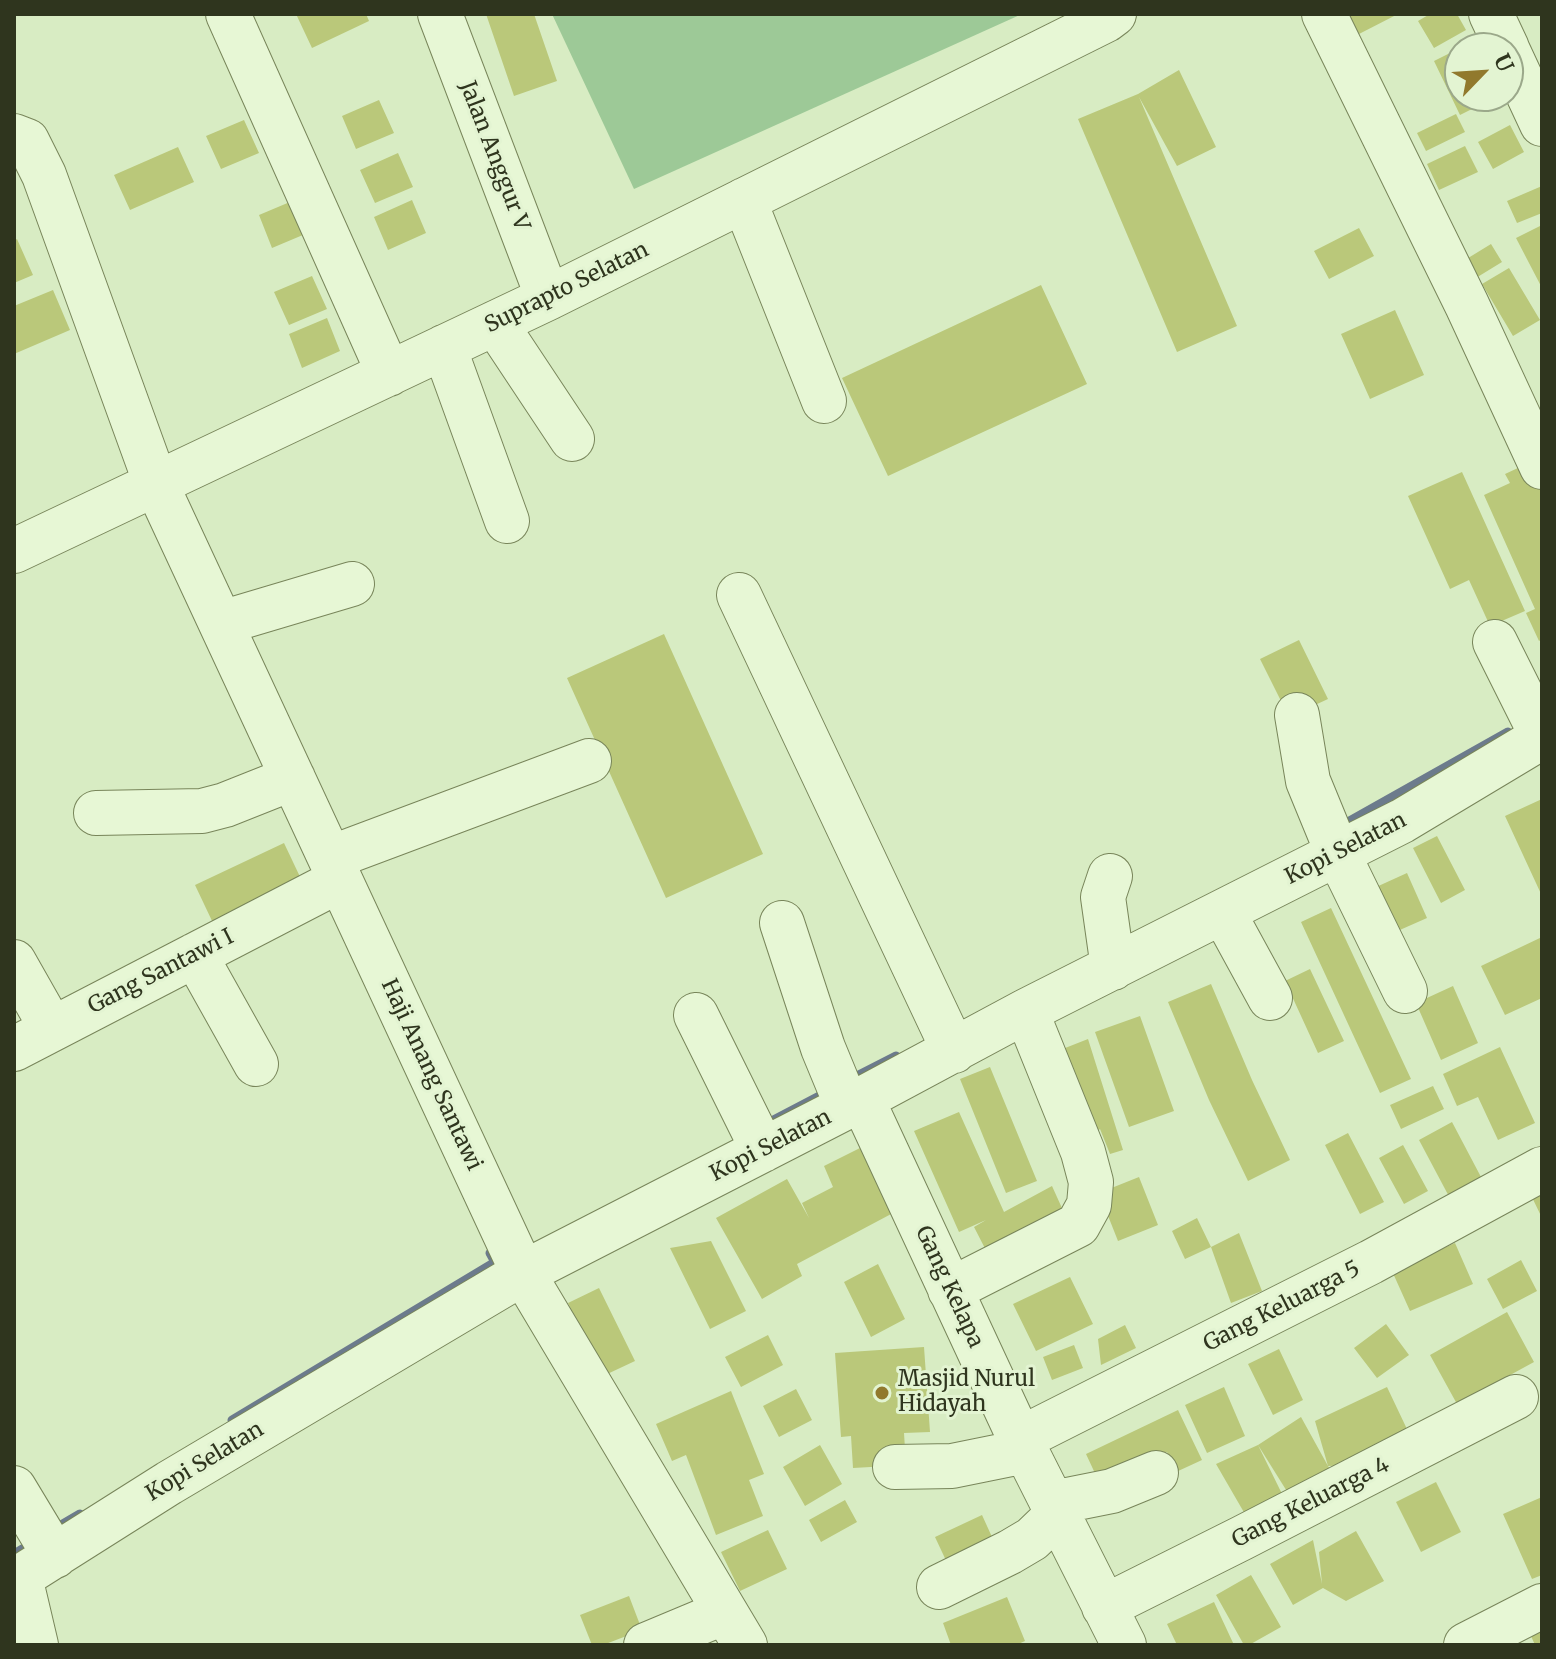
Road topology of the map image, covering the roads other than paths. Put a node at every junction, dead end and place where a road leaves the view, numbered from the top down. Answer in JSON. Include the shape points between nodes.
{"nodes":[{"id":1,"x":228,"y":14,"type":"edge"},
{"id":2,"x":440,"y":14,"type":"edge"},
{"id":3,"x":1324,"y":14,"type":"edge"},
{"id":4,"x":1108,"y":16,"type":"edge"},
{"id":5,"x":1524,"y":85,"type":"edge"},
{"id":6,"x":1542,"y":124,"type":"edge"},
{"id":7,"x":14,"y":136,"type":"edge"},
{"id":8,"x":744,"y":200,"type":"junction"},
{"id":9,"x":548,"y":298,"type":"junction"},
{"id":10,"x":495,"y":323,"type":"junction"},
{"id":11,"x":444,"y":347,"type":"junction"},
{"id":12,"x":389,"y":374,"type":"junction"},
{"id":13,"x":824,"y":401,"type":"dead end"},
{"id":14,"x":572,"y":439,"type":"dead end"},
{"id":15,"x":1542,"y":467,"type":"edge"},
{"id":16,"x":156,"y":484,"type":"junction"},
{"id":17,"x":507,"y":521,"type":"dead end"},
{"id":18,"x":14,"y":551,"type":"edge"},
{"id":19,"x":352,"y":584,"type":"dead end"},
{"id":20,"x":739,"y":595,"type":"dead end"},
{"id":21,"x":221,"y":623,"type":"junction"},
{"id":22,"x":1495,"y":642,"type":"dead end"},
{"id":23,"x":1297,"y":715,"type":"dead end"},
{"id":24,"x":1542,"y":737,"type":"edge"},
{"id":25,"x":589,"y":761,"type":"dead end"},
{"id":26,"x":293,"y":778,"type":"junction"},
{"id":27,"x":96,"y":813,"type":"dead end"},
{"id":28,"x":1338,"y":854,"type":"junction"},
{"id":29,"x":1110,"y":876,"type":"dead end"},
{"id":30,"x":327,"y":880,"type":"junction"},
{"id":31,"x":1223,"y":912,"type":"junction"},
{"id":32,"x":782,"y":923,"type":"dead end"},
{"id":33,"x":195,"y":955,"type":"junction"},
{"id":34,"x":14,"y":962,"type":"edge"},
{"id":35,"x":1113,"y":968,"type":"junction"},
{"id":36,"x":1405,"y":991,"type":"dead end"},
{"id":37,"x":1270,"y":998,"type":"dead end"},
{"id":38,"x":1026,"y":1011,"type":"junction"},
{"id":39,"x":696,"y":1015,"type":"dead end"},
{"id":40,"x":945,"y":1032,"type":"junction"},
{"id":41,"x":33,"y":1039,"type":"edge"},
{"id":42,"x":256,"y":1064,"type":"dead end"},
{"id":43,"x":855,"y":1103,"type":"junction"},
{"id":44,"x":763,"y":1150,"type":"junction"},
{"id":45,"x":1542,"y":1169,"type":"edge"},
{"id":46,"x":523,"y":1273,"type":"junction"},
{"id":47,"x":950,"y":1290,"type":"junction"},
{"id":48,"x":1516,"y":1397,"type":"dead end"},
{"id":49,"x":1023,"y":1445,"type":"junction"},
{"id":50,"x":895,"y":1467,"type":"dead end"},
{"id":51,"x":1156,"y":1473,"type":"dead end"},
{"id":52,"x":14,"y":1488,"type":"edge"},
{"id":53,"x":1055,"y":1509,"type":"junction"},
{"id":54,"x":34,"y":1556,"type":"edge"},
{"id":55,"x":939,"y":1587,"type":"dead end"},
{"id":56,"x":1542,"y":1606,"type":"edge"},
{"id":57,"x":1104,"y":1607,"type":"junction"},
{"id":58,"x":735,"y":1629,"type":"edge"},
{"id":59,"x":36,"y":1645,"type":"edge"},
{"id":60,"x":646,"y":1645,"type":"edge"},
{"id":61,"x":1124,"y":1645,"type":"edge"},
{"id":62,"x":1466,"y":1645,"type":"edge"}],
"edges":[{"from":1,"to":12,"type":"street"},
{"from":2,"to":9,"type":"street","name":"Jalan Anggur V"},
{"from":3,"to":15,"type":"street"},
{"from":4,"to":8,"type":"street","name":"Suprapto Selatan"},
{"from":5,"to":6,"type":"street"},
{"from":7,"to":16,"type":"street","name":"Haji Anang Santawi","via":[[27,141],[44,175]]},
{"from":8,"to":9,"type":"street","name":"Suprapto Selatan"},
{"from":8,"to":13,"type":"street"},
{"from":9,"to":10,"type":"street","name":"Suprapto Selatan"},
{"from":10,"to":11,"type":"street","name":"Suprapto Selatan"},
{"from":10,"to":14,"type":"street"},
{"from":11,"to":12,"type":"street","name":"Suprapto Selatan"},
{"from":11,"to":17,"type":"street"},
{"from":12,"to":16,"type":"street","name":"Suprapto Selatan"},
{"from":16,"to":18,"type":"street","name":"Suprapto Selatan"},
{"from":16,"to":21,"type":"street","name":"Haji Anang Santawi"},
{"from":19,"to":21,"type":"street"},
{"from":20,"to":40,"type":"street"},
{"from":21,"to":26,"type":"street","name":"Haji Anang Santawi"},
{"from":22,"to":24,"type":"street"},
{"from":23,"to":28,"type":"street","via":[[1308,781]]},
{"from":24,"to":28,"type":"street","name":"Kopi Selatan"},
{"from":25,"to":30,"type":"street","name":"Gang Santawi I"},
{"from":26,"to":27,"type":"street","via":[[202,811]]},
{"from":26,"to":30,"type":"street","name":"Haji Anang Santawi"},
{"from":28,"to":31,"type":"street","name":"Kopi Selatan"},
{"from":28,"to":36,"type":"street"},
{"from":29,"to":35,"type":"street","via":[[1103,897]]},
{"from":30,"to":33,"type":"street","name":"Gang Santawi I"},
{"from":30,"to":46,"type":"street","name":"Haji Anang Santawi"},
{"from":31,"to":35,"type":"street","name":"Kopi Selatan"},
{"from":31,"to":37,"type":"street"},
{"from":32,"to":43,"type":"street","name":"Gang Kelapa","via":[[823,1048]]},
{"from":33,"to":41,"type":"street","name":"Gang Santawi I"},
{"from":33,"to":42,"type":"street"},
{"from":34,"to":41,"type":"street"},
{"from":35,"to":38,"type":"street","name":"Kopi Selatan"},
{"from":38,"to":40,"type":"street","name":"Kopi Selatan"},
{"from":38,"to":47,"type":"street","via":[[1083,1152],[1091,1182],[1089,1205],[1078,1225]]},
{"from":39,"to":44,"type":"street"},
{"from":40,"to":43,"type":"street","name":"Kopi Selatan"},
{"from":43,"to":44,"type":"street","name":"Kopi Selatan"},
{"from":43,"to":47,"type":"street","name":"Gang Kelapa"},
{"from":44,"to":46,"type":"street","name":"Kopi Selatan"},
{"from":45,"to":49,"type":"street","name":"Gang Keluarga 5"},
{"from":46,"to":54,"type":"street","name":"Kopi Selatan","via":[[169,1483]]},
{"from":46,"to":58,"type":"street","name":"Haji Anang Santawi"},
{"from":47,"to":49,"type":"street","name":"Gang Kelapa"},
{"from":48,"to":57,"type":"street","name":"Gang Keluarga 4"},
{"from":49,"to":50,"type":"street","name":"Gang Keluarga 5","via":[[952,1466]]},
{"from":49,"to":53,"type":"street","name":"Gang Kelapa"},
{"from":51,"to":53,"type":"street"},
{"from":52,"to":54,"type":"street"},
{"from":53,"to":55,"type":"street","via":[[1032,1539]]},
{"from":53,"to":57,"type":"street","name":"Gang Kelapa"},
{"from":54,"to":59,"type":"street"},
{"from":56,"to":62,"type":"street"},
{"from":57,"to":61,"type":"street","name":"Gang Kelapa"},
{"from":58,"to":60,"type":"street"}]}
